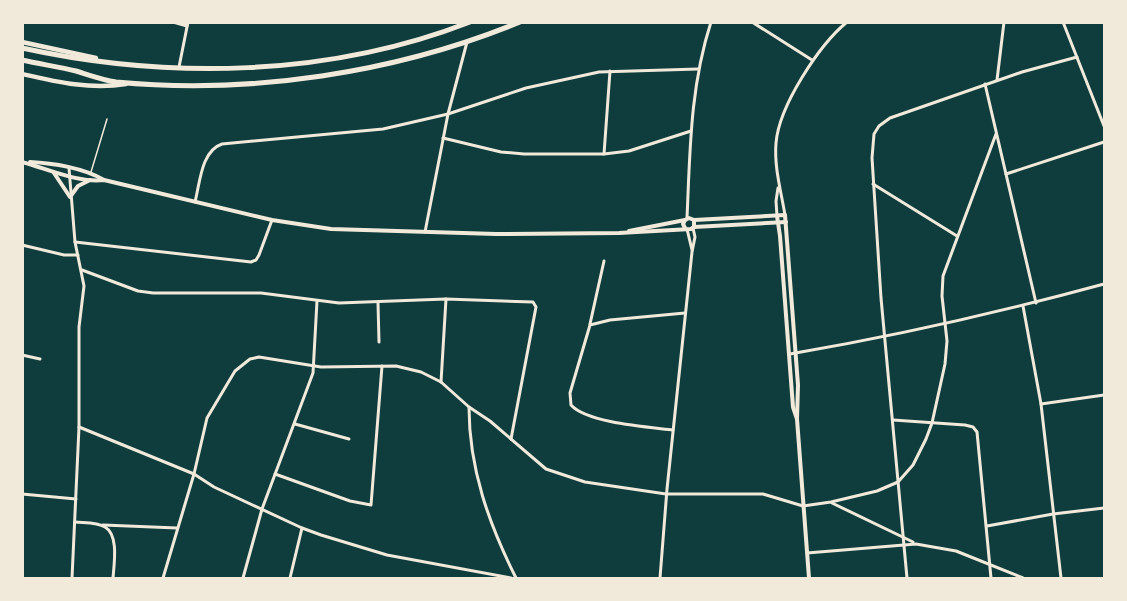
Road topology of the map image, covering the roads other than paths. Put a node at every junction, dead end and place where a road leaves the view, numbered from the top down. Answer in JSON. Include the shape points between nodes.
{"nodes":[{"id":1,"x":173,"y":22,"type":"edge"},
{"id":2,"x":470,"y":22,"type":"edge"},
{"id":3,"x":520,"y":22,"type":"edge"},
{"id":4,"x":711,"y":22,"type":"edge"},
{"id":5,"x":752,"y":22,"type":"edge"},
{"id":6,"x":847,"y":22,"type":"edge"},
{"id":7,"x":1004,"y":22,"type":"edge"},
{"id":8,"x":1063,"y":22,"type":"edge"},
{"id":9,"x":188,"y":24,"type":"edge"},
{"id":10,"x":22,"y":42,"type":"edge"},
{"id":11,"x":467,"y":42,"type":"junction"},
{"id":12,"x":22,"y":48,"type":"edge"},
{"id":13,"x":1077,"y":57,"type":"junction"},
{"id":14,"x":22,"y":60,"type":"edge"},
{"id":15,"x":812,"y":60,"type":"junction"},
{"id":16,"x":128,"y":66,"type":"junction"},
{"id":17,"x":179,"y":68,"type":"junction"},
{"id":18,"x":698,"y":69,"type":"junction"},
{"id":19,"x":610,"y":71,"type":"junction"},
{"id":20,"x":22,"y":74,"type":"edge"},
{"id":21,"x":997,"y":80,"type":"junction"},
{"id":22,"x":135,"y":82,"type":"junction"},
{"id":23,"x":985,"y":84,"type":"junction"},
{"id":24,"x":448,"y":114,"type":"junction"},
{"id":25,"x":107,"y":119,"type":"dead end"},
{"id":26,"x":1104,"y":126,"type":"edge"},
{"id":27,"x":691,"y":131,"type":"junction"},
{"id":28,"x":996,"y":134,"type":"junction"},
{"id":29,"x":443,"y":138,"type":"junction"},
{"id":30,"x":1104,"y":142,"type":"edge"},
{"id":31,"x":604,"y":154,"type":"junction"},
{"id":32,"x":24,"y":162,"type":"edge"},
{"id":33,"x":69,"y":168,"type":"junction"},
{"id":34,"x":53,"y":172,"type":"junction"},
{"id":35,"x":90,"y":174,"type":"junction"},
{"id":36,"x":1006,"y":174,"type":"junction"},
{"id":37,"x":68,"y":175,"type":"junction"},
{"id":38,"x":91,"y":180,"type":"junction"},
{"id":39,"x":104,"y":180,"type":"junction"},
{"id":40,"x":873,"y":184,"type":"junction"},
{"id":41,"x":778,"y":186,"type":"junction"},
{"id":42,"x":70,"y":196,"type":"junction"},
{"id":43,"x":195,"y":202,"type":"junction"},
{"id":44,"x":785,"y":215,"type":"junction"},
{"id":45,"x":777,"y":216,"type":"junction"},
{"id":46,"x":686,"y":219,"type":"junction"},
{"id":47,"x":272,"y":220,"type":"junction"},
{"id":48,"x":694,"y":220,"type":"junction"},
{"id":49,"x":778,"y":222,"type":"junction"},
{"id":50,"x":786,"y":222,"type":"junction"},
{"id":51,"x":694,"y":227,"type":"junction"},
{"id":52,"x":686,"y":229,"type":"junction"},
{"id":53,"x":425,"y":232,"type":"junction"},
{"id":54,"x":620,"y":233,"type":"junction"},
{"id":55,"x":957,"y":236,"type":"junction"},
{"id":56,"x":75,"y":242,"type":"junction"},
{"id":57,"x":22,"y":245,"type":"edge"},
{"id":58,"x":692,"y":252,"type":"junction"},
{"id":59,"x":78,"y":255,"type":"junction"},
{"id":60,"x":604,"y":261,"type":"dead end"},
{"id":61,"x":82,"y":270,"type":"junction"},
{"id":62,"x":1104,"y":284,"type":"edge"},
{"id":63,"x":446,"y":299,"type":"junction"},
{"id":64,"x":317,"y":300,"type":"junction"},
{"id":65,"x":378,"y":303,"type":"junction"},
{"id":66,"x":1036,"y":303,"type":"junction"},
{"id":67,"x":1023,"y":306,"type":"junction"},
{"id":68,"x":686,"y":314,"type":"junction"},
{"id":69,"x":946,"y":322,"type":"junction"},
{"id":70,"x":590,"y":325,"type":"junction"},
{"id":71,"x":884,"y":337,"type":"junction"},
{"id":72,"x":379,"y":342,"type":"dead end"},
{"id":73,"x":795,"y":353,"type":"junction"},
{"id":74,"x":790,"y":354,"type":"junction"},
{"id":75,"x":22,"y":355,"type":"edge"},
{"id":76,"x":40,"y":359,"type":"dead end"},
{"id":77,"x":314,"y":366,"type":"junction"},
{"id":78,"x":382,"y":366,"type":"junction"},
{"id":79,"x":441,"y":382,"type":"junction"},
{"id":80,"x":1104,"y":394,"type":"edge"},
{"id":81,"x":1041,"y":404,"type":"junction"},
{"id":82,"x":468,"y":408,"type":"junction"},
{"id":83,"x":797,"y":419,"type":"junction"},
{"id":84,"x":893,"y":420,"type":"junction"},
{"id":85,"x":932,"y":423,"type":"junction"},
{"id":86,"x":295,"y":424,"type":"junction"},
{"id":87,"x":80,"y":427,"type":"junction"},
{"id":88,"x":673,"y":430,"type":"junction"},
{"id":89,"x":349,"y":439,"type":"dead end"},
{"id":90,"x":511,"y":439,"type":"junction"},
{"id":91,"x":194,"y":474,"type":"junction"},
{"id":92,"x":275,"y":474,"type":"junction"},
{"id":93,"x":898,"y":482,"type":"junction"},
{"id":94,"x":22,"y":494,"type":"edge"},
{"id":95,"x":666,"y":494,"type":"junction"},
{"id":96,"x":76,"y":499,"type":"junction"},
{"id":97,"x":831,"y":502,"type":"junction"},
{"id":98,"x":803,"y":506,"type":"junction"},
{"id":99,"x":1104,"y":508,"type":"edge"},
{"id":100,"x":262,"y":509,"type":"junction"},
{"id":101,"x":1053,"y":514,"type":"junction"},
{"id":102,"x":75,"y":522,"type":"junction"},
{"id":103,"x":101,"y":525,"type":"junction"},
{"id":104,"x":987,"y":526,"type":"junction"},
{"id":105,"x":178,"y":528,"type":"junction"},
{"id":106,"x":302,"y":528,"type":"junction"},
{"id":107,"x":902,"y":538,"type":"junction"},
{"id":108,"x":903,"y":544,"type":"junction"},
{"id":109,"x":916,"y":544,"type":"junction"},
{"id":110,"x":807,"y":553,"type":"junction"},
{"id":111,"x":990,"y":564,"type":"junction"},
{"id":112,"x":72,"y":579,"type":"edge"},
{"id":113,"x":113,"y":579,"type":"edge"},
{"id":114,"x":163,"y":579,"type":"edge"},
{"id":115,"x":243,"y":579,"type":"edge"},
{"id":116,"x":290,"y":579,"type":"edge"},
{"id":117,"x":511,"y":579,"type":"edge"},
{"id":118,"x":516,"y":579,"type":"edge"},
{"id":119,"x":660,"y":579,"type":"edge"},
{"id":120,"x":809,"y":579,"type":"edge"},
{"id":121,"x":907,"y":579,"type":"edge"},
{"id":122,"x":991,"y":579,"type":"edge"},
{"id":123,"x":1023,"y":579,"type":"edge"},
{"id":124,"x":1061,"y":579,"type":"edge"}],
"edges":[{"from":1,"to":9,"type":"street"},
{"from":2,"to":17,"type":"highway","via":[[360,54],[250,67]]},
{"from":3,"to":11,"type":"highway"},
{"from":4,"to":18,"type":"street"},
{"from":5,"to":15,"type":"street"},
{"from":6,"to":15,"type":"street"},
{"from":7,"to":21,"type":"street"},
{"from":8,"to":13,"type":"street"},
{"from":9,"to":17,"type":"street"},
{"from":10,"to":16,"type":"main road"},
{"from":11,"to":22,"type":"highway","via":[[339,74],[248,83]]},
{"from":11,"to":24,"type":"street"},
{"from":12,"to":16,"type":"highway"},
{"from":13,"to":21,"type":"street"},
{"from":13,"to":26,"type":"street"},
{"from":14,"to":22,"type":"highway","via":[[114,81]]},
{"from":15,"to":41,"type":"street","via":[[780,123],[776,144]]},
{"from":16,"to":17,"type":"highway"},
{"from":18,"to":19,"type":"street"},
{"from":18,"to":27,"type":"street"},
{"from":19,"to":24,"type":"street","via":[[526,88]]},
{"from":19,"to":31,"type":"street"},
{"from":20,"to":22,"type":"main road","via":[[104,87]]},
{"from":21,"to":23,"type":"street"},
{"from":23,"to":28,"type":"street"},
{"from":23,"to":40,"type":"street","via":[[890,117],[879,126],[872,145]]},
{"from":24,"to":29,"type":"street"},
{"from":24,"to":43,"type":"street","via":[[364,132],[222,144],[207,156]]},
{"from":25,"to":35,"type":"lane"},
{"from":27,"to":31,"type":"street","via":[[629,151]]},
{"from":27,"to":46,"type":"street"},
{"from":28,"to":36,"type":"street"},
{"from":28,"to":55,"type":"street"},
{"from":29,"to":31,"type":"street","via":[[501,152]]},
{"from":29,"to":53,"type":"street"},
{"from":30,"to":36,"type":"street"},
{"from":32,"to":33,"type":"street"},
{"from":32,"to":34,"type":"street"},
{"from":33,"to":35,"type":"street"},
{"from":33,"to":37,"type":"street"},
{"from":34,"to":37,"type":"street"},
{"from":34,"to":42,"type":"street"},
{"from":35,"to":39,"type":"street"},
{"from":36,"to":66,"type":"street"},
{"from":37,"to":38,"type":"street"},
{"from":37,"to":42,"type":"street"},
{"from":38,"to":39,"type":"street"},
{"from":38,"to":42,"type":"street","via":[[78,186]]},
{"from":39,"to":43,"type":"street"},
{"from":40,"to":55,"type":"street"},
{"from":40,"to":71,"type":"street"},
{"from":41,"to":44,"type":"street"},
{"from":41,"to":45,"type":"street"},
{"from":42,"to":56,"type":"street"},
{"from":43,"to":47,"type":"street"},
{"from":44,"to":45,"type":"street"},
{"from":44,"to":50,"type":"street"},
{"from":45,"to":48,"type":"street"},
{"from":45,"to":49,"type":"street"},
{"from":46,"to":48,"type":"street"},
{"from":46,"to":52,"type":"street"},
{"from":46,"to":54,"type":"street"},
{"from":47,"to":53,"type":"street","via":[[331,229]]},
{"from":47,"to":56,"type":"street","via":[[256,260],[251,262]]},
{"from":48,"to":51,"type":"street"},
{"from":49,"to":50,"type":"street"},
{"from":49,"to":51,"type":"street"},
{"from":49,"to":74,"type":"street"},
{"from":50,"to":73,"type":"street"},
{"from":51,"to":52,"type":"street"},
{"from":51,"to":58,"type":"street"},
{"from":52,"to":54,"type":"street"},
{"from":52,"to":58,"type":"street"},
{"from":53,"to":54,"type":"street"},
{"from":55,"to":69,"type":"street","via":[[943,276]]},
{"from":56,"to":59,"type":"street"},
{"from":57,"to":59,"type":"street"},
{"from":58,"to":68,"type":"street"},
{"from":59,"to":61,"type":"street"},
{"from":60,"to":70,"type":"street"},
{"from":61,"to":64,"type":"street","via":[[138,291],[261,293]]},
{"from":61,"to":87,"type":"street"},
{"from":62,"to":66,"type":"street"},
{"from":63,"to":65,"type":"street"},
{"from":63,"to":79,"type":"street"},
{"from":63,"to":90,"type":"street","via":[[536,304]]},
{"from":64,"to":65,"type":"street"},
{"from":64,"to":77,"type":"street"},
{"from":65,"to":72,"type":"street"},
{"from":66,"to":67,"type":"street"},
{"from":67,"to":69,"type":"street"},
{"from":67,"to":81,"type":"street"},
{"from":68,"to":70,"type":"street"},
{"from":68,"to":88,"type":"street"},
{"from":69,"to":71,"type":"street"},
{"from":69,"to":85,"type":"street","via":[[945,364]]},
{"from":70,"to":88,"type":"street","via":[[570,393],[571,405],[582,414]]},
{"from":71,"to":73,"type":"street"},
{"from":71,"to":84,"type":"street"},
{"from":73,"to":74,"type":"street"},
{"from":73,"to":83,"type":"street"},
{"from":74,"to":83,"type":"street"},
{"from":75,"to":76,"type":"street"},
{"from":77,"to":78,"type":"street"},
{"from":77,"to":86,"type":"street"},
{"from":77,"to":91,"type":"street","via":[[258,357],[235,371],[207,418]]},
{"from":78,"to":79,"type":"street","via":[[408,368]]},
{"from":78,"to":92,"type":"street","via":[[371,505]]},
{"from":79,"to":82,"type":"street"},
{"from":80,"to":81,"type":"street"},
{"from":81,"to":101,"type":"street"},
{"from":82,"to":90,"type":"street"},
{"from":82,"to":118,"type":"street","via":[[480,490]]},
{"from":83,"to":98,"type":"street"},
{"from":84,"to":85,"type":"street"},
{"from":84,"to":93,"type":"street"},
{"from":85,"to":93,"type":"street","via":[[913,465]]},
{"from":85,"to":104,"type":"street","via":[[965,425],[977,432]]},
{"from":86,"to":89,"type":"street"},
{"from":86,"to":92,"type":"street"},
{"from":87,"to":91,"type":"street"},
{"from":87,"to":96,"type":"street"},
{"from":88,"to":95,"type":"street"},
{"from":90,"to":95,"type":"street","via":[[553,472],[593,484]]},
{"from":91,"to":100,"type":"street"},
{"from":91,"to":105,"type":"street"},
{"from":92,"to":100,"type":"street"},
{"from":93,"to":97,"type":"street"},
{"from":93,"to":107,"type":"street"},
{"from":94,"to":96,"type":"street"},
{"from":95,"to":98,"type":"street","via":[[763,494]]},
{"from":95,"to":119,"type":"street"},
{"from":96,"to":102,"type":"street"},
{"from":97,"to":98,"type":"street"},
{"from":97,"to":107,"type":"street"},
{"from":98,"to":110,"type":"street"},
{"from":99,"to":101,"type":"street"},
{"from":100,"to":106,"type":"street"},
{"from":100,"to":115,"type":"street"},
{"from":101,"to":104,"type":"street"},
{"from":101,"to":124,"type":"street"},
{"from":102,"to":103,"type":"street"},
{"from":102,"to":112,"type":"street"},
{"from":103,"to":105,"type":"street"},
{"from":103,"to":113,"type":"street","via":[[110,532],[114,546]]},
{"from":104,"to":111,"type":"street"},
{"from":105,"to":114,"type":"street"},
{"from":106,"to":116,"type":"street"},
{"from":106,"to":117,"type":"street","via":[[374,552]]},
{"from":107,"to":108,"type":"street"},
{"from":107,"to":109,"type":"street"},
{"from":108,"to":109,"type":"street"},
{"from":108,"to":110,"type":"street"},
{"from":108,"to":121,"type":"street"},
{"from":109,"to":111,"type":"street","via":[[956,551]]},
{"from":110,"to":120,"type":"street"},
{"from":111,"to":122,"type":"street"},
{"from":111,"to":123,"type":"street"}]}
